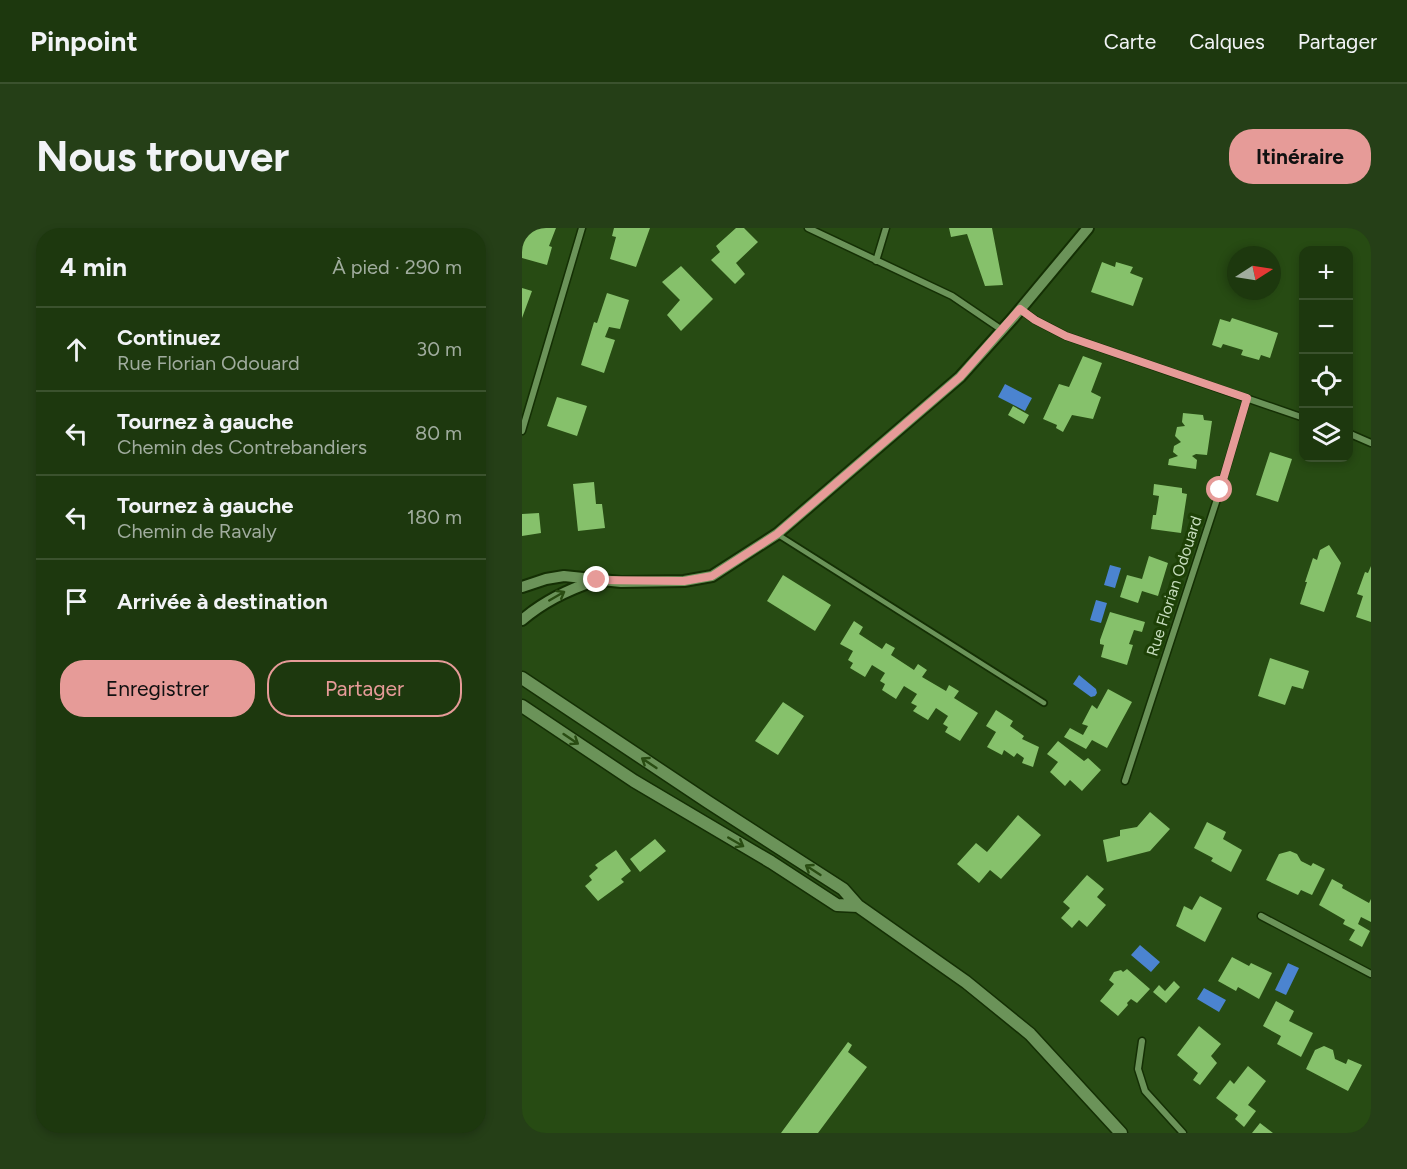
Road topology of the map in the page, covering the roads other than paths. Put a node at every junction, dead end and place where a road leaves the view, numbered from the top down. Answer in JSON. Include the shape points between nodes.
{"nodes":[{"id":1,"x":582,"y":228,"type":"edge"},
{"id":2,"x":808,"y":228,"type":"edge"},
{"id":3,"x":886,"y":228,"type":"edge"},
{"id":4,"x":1088,"y":228,"type":"edge"},
{"id":5,"x":876,"y":261,"type":"junction"},
{"id":6,"x":1020,"y":309,"type":"junction"},
{"id":7,"x":1002,"y":330,"type":"junction"},
{"id":8,"x":1247,"y":398,"type":"junction"},
{"id":9,"x":1299,"y":416,"type":"edge"},
{"id":10,"x":522,"y":431,"type":"edge"},
{"id":11,"x":1353,"y":435,"type":"edge"},
{"id":12,"x":1371,"y":443,"type":"edge"},
{"id":13,"x":777,"y":534,"type":"junction"},
{"id":14,"x":597,"y":580,"type":"junction"},
{"id":15,"x":522,"y":587,"type":"edge"},
{"id":16,"x":522,"y":620,"type":"edge"},
{"id":17,"x":522,"y":678,"type":"edge"},
{"id":18,"x":1044,"y":703,"type":"dead end"},
{"id":19,"x":522,"y":706,"type":"edge"},
{"id":20,"x":1125,"y":781,"type":"dead end"},
{"id":21,"x":858,"y":906,"type":"junction"},
{"id":22,"x":1261,"y":916,"type":"dead end"},
{"id":23,"x":1371,"y":974,"type":"edge"},
{"id":24,"x":1142,"y":1041,"type":"dead end"},
{"id":25,"x":1121,"y":1133,"type":"edge"},
{"id":26,"x":1183,"y":1133,"type":"edge"}],
"edges":[{"from":1,"to":10,"type":"street"},
{"from":2,"to":5,"type":"street"},
{"from":3,"to":5,"type":"street"},
{"from":4,"to":6,"type":"street"},
{"from":5,"to":7,"type":"street","via":[[952,296]]},
{"from":6,"to":7,"type":"street"},
{"from":6,"to":8,"type":"street","via":[[1066,336]]},
{"from":7,"to":13,"type":"street","via":[[960,377]]},
{"from":8,"to":9,"type":"street"},
{"from":8,"to":20,"type":"street","name":"Rue Florian Odouard"},
{"from":11,"to":12,"type":"street"},
{"from":13,"to":14,"type":"street","via":[[712,576],[684,581]]},
{"from":13,"to":18,"type":"lane"},
{"from":14,"to":15,"type":"street","via":[[564,576]]},
{"from":16,"to":14,"type":"street","one_way":true,"via":[[564,591]]},
{"from":21,"to":17,"type":"main road","one_way":true,"via":[[843,889]]},
{"from":19,"to":21,"type":"main road","one_way":true,"via":[[634,781],[837,905]]},
{"from":21,"to":25,"type":"main road","via":[[966,982],[1030,1034]]},
{"from":22,"to":23,"type":"street"},
{"from":24,"to":26,"type":"street","via":[[1138,1069],[1145,1091]]}]}
